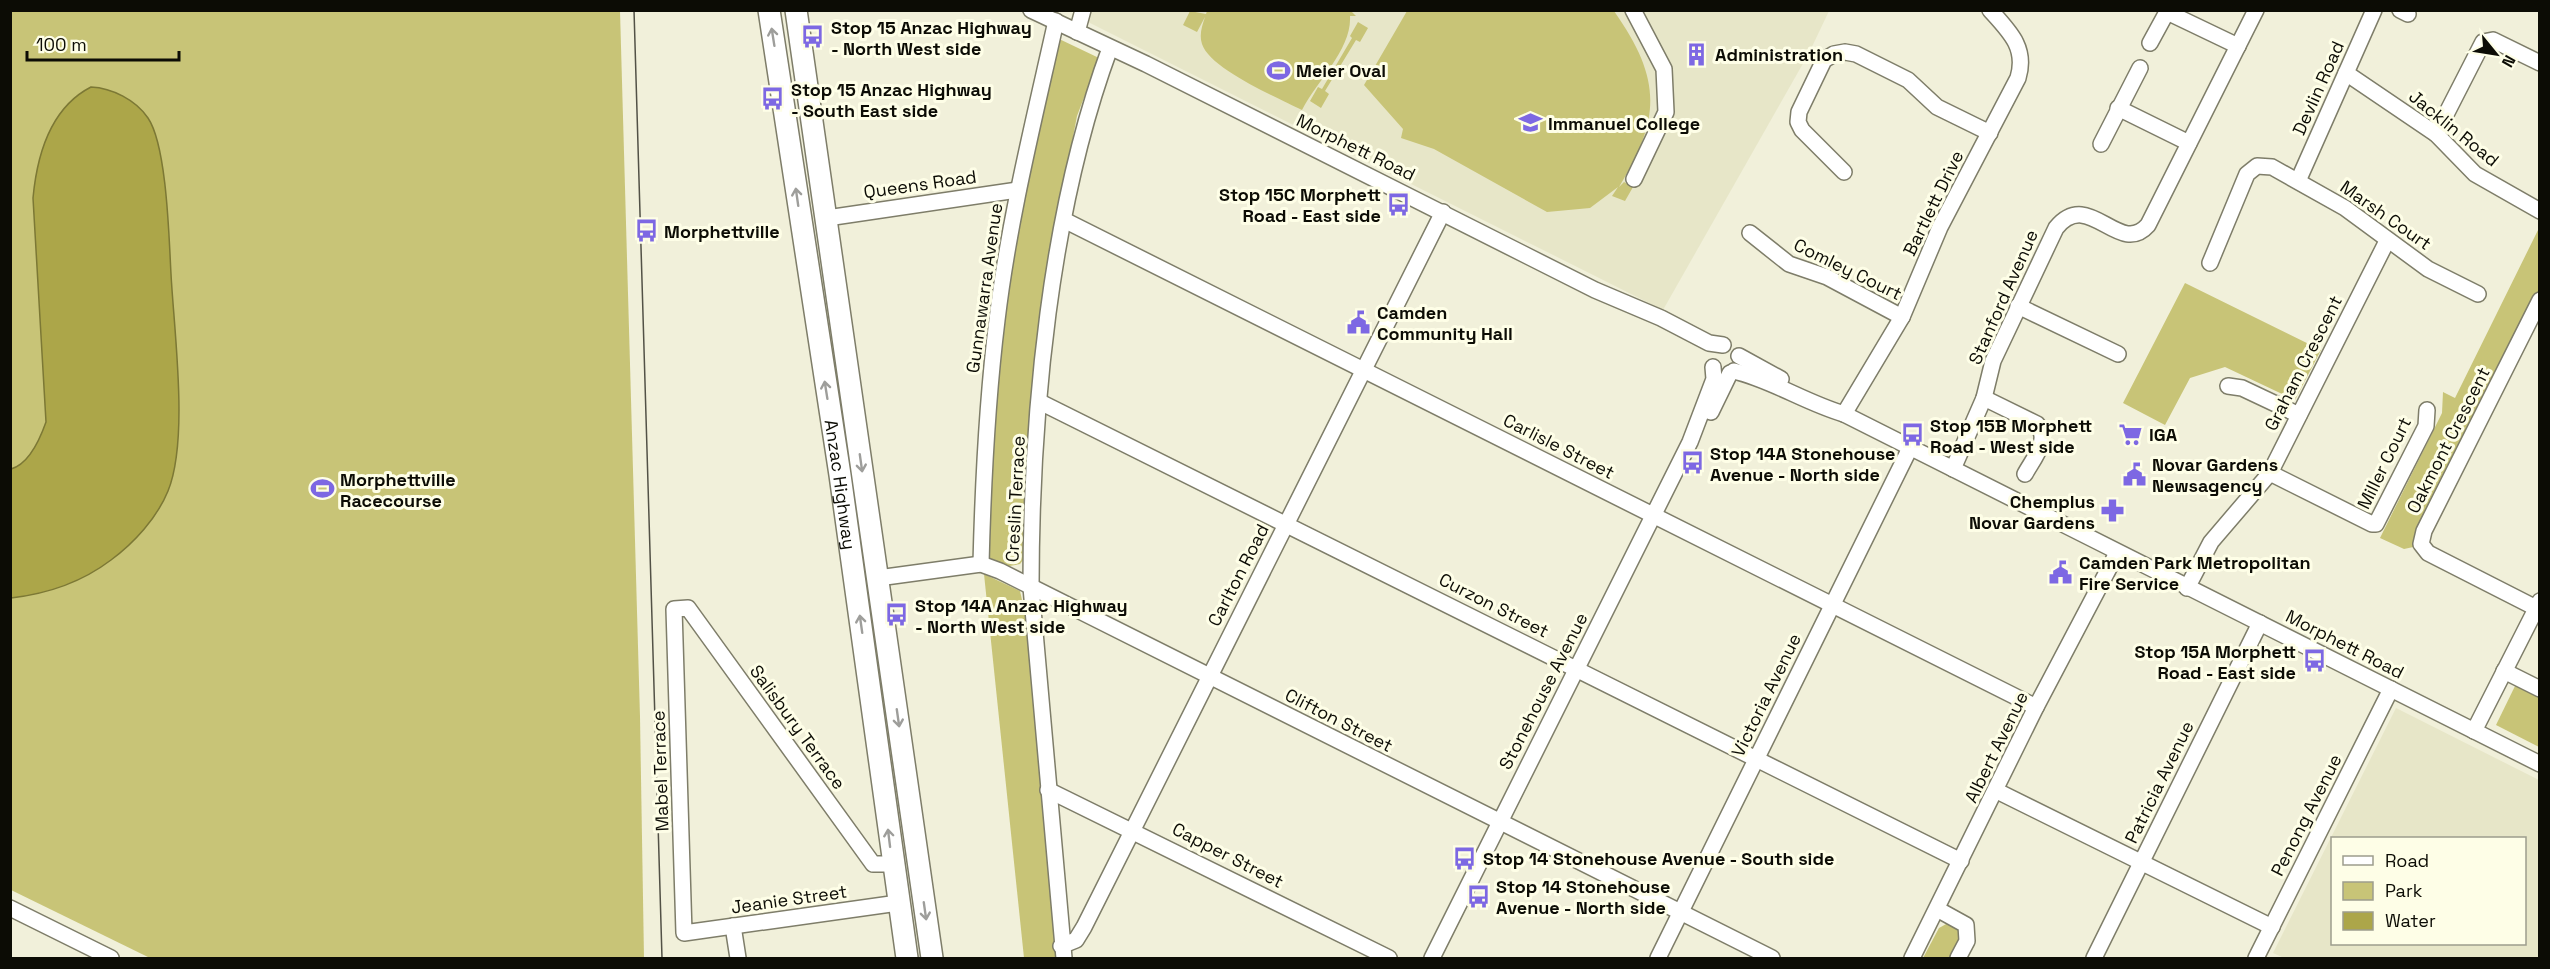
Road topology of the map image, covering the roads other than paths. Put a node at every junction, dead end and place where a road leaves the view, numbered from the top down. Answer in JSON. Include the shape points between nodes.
{"nodes":[{"id":1,"x":769,"y":10,"type":"edge"},
{"id":2,"x":796,"y":10,"type":"edge"},
{"id":3,"x":1031,"y":10,"type":"edge"},
{"id":4,"x":1038,"y":10,"type":"edge"},
{"id":5,"x":1083,"y":10,"type":"edge"},
{"id":6,"x":1633,"y":10,"type":"edge"},
{"id":7,"x":1990,"y":10,"type":"edge"},
{"id":8,"x":2256,"y":10,"type":"edge"},
{"id":9,"x":2374,"y":10,"type":"edge"},
{"id":10,"x":2167,"y":11,"type":"edge"},
{"id":11,"x":1054,"y":20,"type":"junction"},
{"id":12,"x":1077,"y":32,"type":"junction"},
{"id":13,"x":2151,"y":43,"type":"dead end"},
{"id":14,"x":2238,"y":46,"type":"junction"},
{"id":15,"x":1110,"y":48,"type":"junction"},
{"id":16,"x":2540,"y":63,"type":"edge"},
{"id":17,"x":2140,"y":68,"type":"dead end"},
{"id":18,"x":2346,"y":73,"type":"junction"},
{"id":19,"x":2118,"y":108,"type":"junction"},
{"id":20,"x":1990,"y":133,"type":"junction"},
{"id":21,"x":2436,"y":134,"type":"junction"},
{"id":22,"x":2189,"y":143,"type":"junction"},
{"id":23,"x":2101,"y":144,"type":"dead end"},
{"id":24,"x":1844,"y":172,"type":"dead end"},
{"id":25,"x":1634,"y":179,"type":"dead end"},
{"id":26,"x":2298,"y":181,"type":"junction"},
{"id":27,"x":1018,"y":190,"type":"junction"},
{"id":28,"x":2540,"y":211,"type":"edge"},
{"id":29,"x":1443,"y":212,"type":"junction"},
{"id":30,"x":827,"y":218,"type":"junction"},
{"id":31,"x":1064,"y":220,"type":"junction"},
{"id":32,"x":1750,"y":233,"type":"dead end"},
{"id":33,"x":2388,"y":241,"type":"junction"},
{"id":34,"x":2210,"y":263,"type":"dead end"},
{"id":35,"x":834,"y":267,"type":"junction"},
{"id":36,"x":811,"y":293,"type":"junction"},
{"id":37,"x":2478,"y":294,"type":"dead end"},
{"id":38,"x":2540,"y":300,"type":"edge"},
{"id":39,"x":2018,"y":306,"type":"junction"},
{"id":40,"x":1640,"y":311,"type":"junction"},
{"id":41,"x":1902,"y":317,"type":"junction"},
{"id":42,"x":842,"y":321,"type":"junction"},
{"id":43,"x":1723,"y":345,"type":"junction"},
{"id":44,"x":819,"y":348,"type":"junction"},
{"id":45,"x":2118,"y":354,"type":"dead end"},
{"id":46,"x":1739,"y":356,"type":"junction"},
{"id":47,"x":1712,"y":364,"type":"junction"},
{"id":48,"x":1364,"y":370,"type":"junction"},
{"id":49,"x":1732,"y":372,"type":"junction"},
{"id":50,"x":2228,"y":386,"type":"dead end"},
{"id":51,"x":1984,"y":398,"type":"junction"},
{"id":52,"x":1040,"y":402,"type":"junction"},
{"id":53,"x":2427,"y":410,"type":"dead end"},
{"id":54,"x":1844,"y":414,"type":"junction"},
{"id":55,"x":2299,"y":415,"type":"junction"},
{"id":56,"x":1690,"y":442,"type":"junction"},
{"id":57,"x":1910,"y":448,"type":"junction"},
{"id":58,"x":1953,"y":469,"type":"junction"},
{"id":59,"x":2270,"y":473,"type":"junction"},
{"id":60,"x":2025,"y":474,"type":"dead end"},
{"id":61,"x":1653,"y":515,"type":"junction"},
{"id":62,"x":1286,"y":523,"type":"junction"},
{"id":63,"x":2117,"y":553,"type":"junction"},
{"id":64,"x":981,"y":564,"type":"junction"},
{"id":65,"x":878,"y":578,"type":"junction"},
{"id":66,"x":1031,"y":586,"type":"junction"},
{"id":67,"x":2187,"y":588,"type":"junction"},
{"id":68,"x":2538,"y":604,"type":"edge"},
{"id":69,"x":1832,"y":605,"type":"junction"},
{"id":70,"x":674,"y":609,"type":"joint"},
{"id":71,"x":2260,"y":623,"type":"junction"},
{"id":72,"x":886,"y":634,"type":"junction"},
{"id":73,"x":866,"y":661,"type":"junction"},
{"id":74,"x":1577,"y":669,"type":"junction"},
{"id":75,"x":2504,"y":671,"type":"junction"},
{"id":76,"x":891,"y":673,"type":"junction"},
{"id":77,"x":1209,"y":677,"type":"junction"},
{"id":78,"x":870,"y":686,"type":"junction"},
{"id":79,"x":2391,"y":689,"type":"junction"},
{"id":80,"x":2540,"y":689,"type":"edge"},
{"id":81,"x":2036,"y":707,"type":"junction"},
{"id":82,"x":2474,"y":732,"type":"junction"},
{"id":83,"x":1756,"y":760,"type":"junction"},
{"id":84,"x":2540,"y":764,"type":"edge"},
{"id":85,"x":1048,"y":790,"type":"junction"},
{"id":86,"x":1997,"y":791,"type":"junction"},
{"id":87,"x":1500,"y":822,"type":"junction"},
{"id":88,"x":1133,"y":830,"type":"junction"},
{"id":89,"x":1961,"y":861,"type":"junction"},
{"id":90,"x":2141,"y":863,"type":"junction"},
{"id":91,"x":893,"y":864,"type":"junction"},
{"id":92,"x":898,"y":903,"type":"junction"},
{"id":93,"x":10,"y":908,"type":"edge"},
{"id":94,"x":1937,"y":909,"type":"junction"},
{"id":95,"x":1681,"y":912,"type":"junction"},
{"id":96,"x":733,"y":926,"type":"junction"},
{"id":97,"x":2272,"y":927,"type":"junction"},
{"id":98,"x":684,"y":933,"type":"joint"},
{"id":99,"x":931,"y":949,"type":"edge"},
{"id":100,"x":1063,"y":952,"type":"edge"},
{"id":101,"x":111,"y":958,"type":"edge"},
{"id":102,"x":738,"y":958,"type":"edge"},
{"id":103,"x":907,"y":958,"type":"edge"},
{"id":104,"x":921,"y":958,"type":"edge"},
{"id":105,"x":1389,"y":958,"type":"edge"},
{"id":106,"x":1432,"y":958,"type":"edge"},
{"id":107,"x":1658,"y":958,"type":"edge"},
{"id":108,"x":1772,"y":958,"type":"edge"},
{"id":109,"x":1912,"y":958,"type":"edge"},
{"id":110,"x":1958,"y":958,"type":"edge"},
{"id":111,"x":2094,"y":958,"type":"edge"},
{"id":112,"x":2256,"y":958,"type":"edge"}],
"edges":[{"from":36,"to":1,"type":"highway","name":"Anzac Highway","one_way":true},
{"from":2,"to":30,"type":"highway","name":"Anzac Highway"},
{"from":3,"to":11,"type":"street","name":"Morphett Road"},
{"from":4,"to":11,"type":"street","name":"Morphett Road"},
{"from":5,"to":12,"type":"street"},
{"from":6,"to":25,"type":"street","via":[[1664,69],[1666,112]]},
{"from":7,"to":20,"type":"street","name":"Bartlett Drive","via":[[2022,51],[2023,63]]},
{"from":8,"to":14,"type":"street","name":"Stanford Avenue"},
{"from":9,"to":18,"type":"street","name":"Devlin Road"},
{"from":10,"to":13,"type":"street"},
{"from":10,"to":14,"type":"street"},
{"from":11,"to":12,"type":"street","name":"Morphett Road"},
{"from":11,"to":27,"type":"street","name":"Gunnawarra Avenue"},
{"from":12,"to":15,"type":"street","name":"Morphett Road"},
{"from":14,"to":22,"type":"street","name":"Stanford Avenue"},
{"from":15,"to":29,"type":"street","name":"Morphett Road"},
{"from":15,"to":31,"type":"street","name":"Creslin Terrace","via":[[1087,112]]},
{"from":16,"to":21,"type":"street","via":[[2493,40],[2482,42]]},
{"from":17,"to":19,"type":"street"},
{"from":18,"to":21,"type":"street","name":"Jacklin Road"},
{"from":18,"to":26,"type":"street","name":"Devlin Road"},
{"from":19,"to":22,"type":"street"},
{"from":19,"to":23,"type":"street"},
{"from":20,"to":24,"type":"street","via":[[1936,107],[1908,80],[1856,54],[1834,54],[1824,60],[1798,111],[1798,122]]},
{"from":20,"to":41,"type":"street","name":"Bartlett Drive","via":[[1940,227]]},
{"from":21,"to":28,"type":"street","name":"Jacklin Road","via":[[2475,174]]},
{"from":22,"to":39,"type":"street","name":"Stanford Avenue","via":[[2142,232],[2122,232],[2083,214],[2064,218]]},
{"from":26,"to":33,"type":"street","name":"Marsh Court","via":[[2346,208]]},
{"from":26,"to":34,"type":"street","name":"Marsh Court","via":[[2272,167],[2256,166],[2247,174]]},
{"from":27,"to":30,"type":"street","name":"Queens Road"},
{"from":27,"to":64,"type":"street","name":"Gunnawarra Avenue","via":[[992,362]]},
{"from":29,"to":40,"type":"street","name":"Morphett Road"},
{"from":29,"to":48,"type":"street","name":"Carlton Road"},
{"from":30,"to":35,"type":"highway","name":"Anzac Highway"},
{"from":31,"to":48,"type":"street","name":"Carlisle Street"},
{"from":31,"to":52,"type":"street","name":"Creslin Terrace"},
{"from":32,"to":41,"type":"street","name":"Comley Court","via":[[1789,264],[1827,277]]},
{"from":33,"to":37,"type":"street","name":"Marsh Court","via":[[2428,269]]},
{"from":33,"to":55,"type":"street","name":"Graham Crescent"},
{"from":35,"to":36,"type":"highway","via":[[825,289]]},
{"from":35,"to":42,"type":"highway","name":"Anzac Highway"},
{"from":36,"to":44,"type":"highway","name":"Anzac Highway"},
{"from":38,"to":68,"type":"street","name":"Oakmont Crescent","via":[[2424,531],[2421,544],[2428,553]]},
{"from":39,"to":45,"type":"street"},
{"from":39,"to":51,"type":"street","name":"Stanford Avenue","via":[[1993,361]]},
{"from":40,"to":43,"type":"street","name":"Morphett Road","via":[[1709,344]]},
{"from":40,"to":47,"type":"street","name":"Morphett Road","via":[[1656,326],[1701,350]]},
{"from":41,"to":54,"type":"street","name":"Bartlett Drive"},
{"from":42,"to":44,"type":"highway","via":[[832,318],[824,322]]},
{"from":42,"to":65,"type":"highway","name":"Anzac Highway","one_way":true},
{"from":43,"to":46,"type":"street","via":[[1733,347]]},
{"from":43,"to":47,"type":"street","via":[[1713,351]]},
{"from":73,"to":44,"type":"highway","name":"Anzac Highway","one_way":true},
{"from":46,"to":49,"type":"street"},
{"from":46,"to":54,"type":"street","name":"Morphett Road"},
{"from":47,"to":49,"type":"street","via":[[1723,374]]},
{"from":47,"to":56,"type":"street","name":"Stonehouse Avenue","via":[[1714,380]]},
{"from":48,"to":61,"type":"street","name":"Carlisle Street"},
{"from":48,"to":62,"type":"street","name":"Carlton Road"},
{"from":49,"to":54,"type":"street","name":"Morphett Road","via":[[1750,375],[1810,404]]},
{"from":49,"to":56,"type":"street","name":"Stonehouse Avenue"},
{"from":50,"to":55,"type":"street","via":[[2242,388]]},
{"from":51,"to":58,"type":"street","name":"Stanford Avenue"},
{"from":51,"to":60,"type":"street","via":[[2042,429],[2044,439]]},
{"from":52,"to":62,"type":"street","name":"Curzon Street"},
{"from":52,"to":66,"type":"street","name":"Creslin Terrace"},
{"from":53,"to":59,"type":"street","name":"Miller Court","via":[[2426,426],[2376,524]]},
{"from":54,"to":57,"type":"street","name":"Morphett Road"},
{"from":55,"to":59,"type":"street","name":"Graham Crescent"},
{"from":56,"to":61,"type":"street","name":"Stonehouse Avenue"},
{"from":57,"to":58,"type":"street","name":"Morphett Road"},
{"from":57,"to":69,"type":"street","name":"Victoria Avenue"},
{"from":58,"to":63,"type":"street","name":"Morphett Road"},
{"from":59,"to":67,"type":"street","name":"Graham Crescent","via":[[2211,542]]},
{"from":61,"to":69,"type":"street","name":"Carlisle Street"},
{"from":61,"to":74,"type":"street","name":"Stonehouse Avenue"},
{"from":62,"to":74,"type":"street","name":"Curzon Street"},
{"from":62,"to":77,"type":"street","name":"Carlton Road"},
{"from":63,"to":67,"type":"street","name":"Morphett Road"},
{"from":63,"to":81,"type":"street","name":"Albert Avenue"},
{"from":64,"to":65,"type":"street"},
{"from":64,"to":66,"type":"street","name":"Clifton Street"},
{"from":65,"to":72,"type":"highway","name":"Anzac Highway"},
{"from":66,"to":77,"type":"street","name":"Clifton Street"},
{"from":66,"to":85,"type":"street","name":"Creslin Terrace"},
{"from":67,"to":71,"type":"street","name":"Morphett Road"},
{"from":68,"to":75,"type":"street"},
{"from":69,"to":81,"type":"street","name":"Carlisle Street"},
{"from":69,"to":83,"type":"street","name":"Victoria Avenue"},
{"from":70,"to":91,"type":"street","name":"Salisbury Terrace","via":[[688,608],[873,864]]},
{"from":70,"to":98,"type":"street","name":"Mabel Terrace"},
{"from":71,"to":79,"type":"street","name":"Morphett Road"},
{"from":71,"to":90,"type":"street","name":"Patricia Avenue"},
{"from":72,"to":73,"type":"highway","via":[[878,657]]},
{"from":72,"to":76,"type":"highway","name":"Anzac Highway"},
{"from":73,"to":78,"type":"highway","name":"Anzac Highway"},
{"from":74,"to":83,"type":"street","name":"Curzon Street"},
{"from":74,"to":87,"type":"street","name":"Stonehouse Avenue"},
{"from":75,"to":80,"type":"street"},
{"from":75,"to":82,"type":"street"},
{"from":76,"to":78,"type":"highway","via":[[874,675]]},
{"from":76,"to":99,"type":"highway","name":"Anzac Highway","one_way":true},
{"from":77,"to":87,"type":"street","name":"Clifton Street"},
{"from":77,"to":88,"type":"street","name":"Carlton Road"},
{"from":91,"to":78,"type":"highway","name":"Anzac Highway","one_way":true},
{"from":79,"to":82,"type":"street","name":"Morphett Road"},
{"from":79,"to":97,"type":"street","name":"Penong Avenue"},
{"from":81,"to":86,"type":"street","name":"Albert Avenue"},
{"from":82,"to":84,"type":"street","name":"Morphett Road"},
{"from":83,"to":89,"type":"street","name":"Curzon Street"},
{"from":83,"to":95,"type":"street","name":"Victoria Avenue"},
{"from":85,"to":88,"type":"street","name":"Capper Street"},
{"from":85,"to":100,"type":"street","name":"Creslin Terrace"},
{"from":86,"to":89,"type":"street","name":"Albert Avenue"},
{"from":86,"to":90,"type":"street"},
{"from":87,"to":95,"type":"street","name":"Clifton Street"},
{"from":87,"to":106,"type":"street","name":"Stonehouse Avenue"},
{"from":88,"to":100,"type":"street","name":"Carlton Road","via":[[1084,927]]},
{"from":88,"to":105,"type":"street","name":"Capper Street"},
{"from":89,"to":94,"type":"street","name":"Albert Avenue"},
{"from":90,"to":97,"type":"street"},
{"from":90,"to":111,"type":"street","name":"Patricia Avenue"},
{"from":91,"to":92,"type":"highway","name":"Anzac Highway"},
{"from":92,"to":96,"type":"street","name":"Jeanie Street"},
{"from":92,"to":103,"type":"highway","name":"Anzac Highway"},
{"from":93,"to":101,"type":"street"},
{"from":94,"to":109,"type":"street","name":"Albert Avenue"},
{"from":94,"to":110,"type":"street","via":[[1966,925],[1967,941]]},
{"from":95,"to":107,"type":"street","name":"Victoria Avenue"},
{"from":95,"to":108,"type":"street","name":"Clifton Street"},
{"from":96,"to":98,"type":"street","name":"Jeanie Street"},
{"from":96,"to":102,"type":"street"},
{"from":97,"to":112,"type":"street","name":"Penong Avenue"},
{"from":99,"to":104,"type":"highway"}]}
